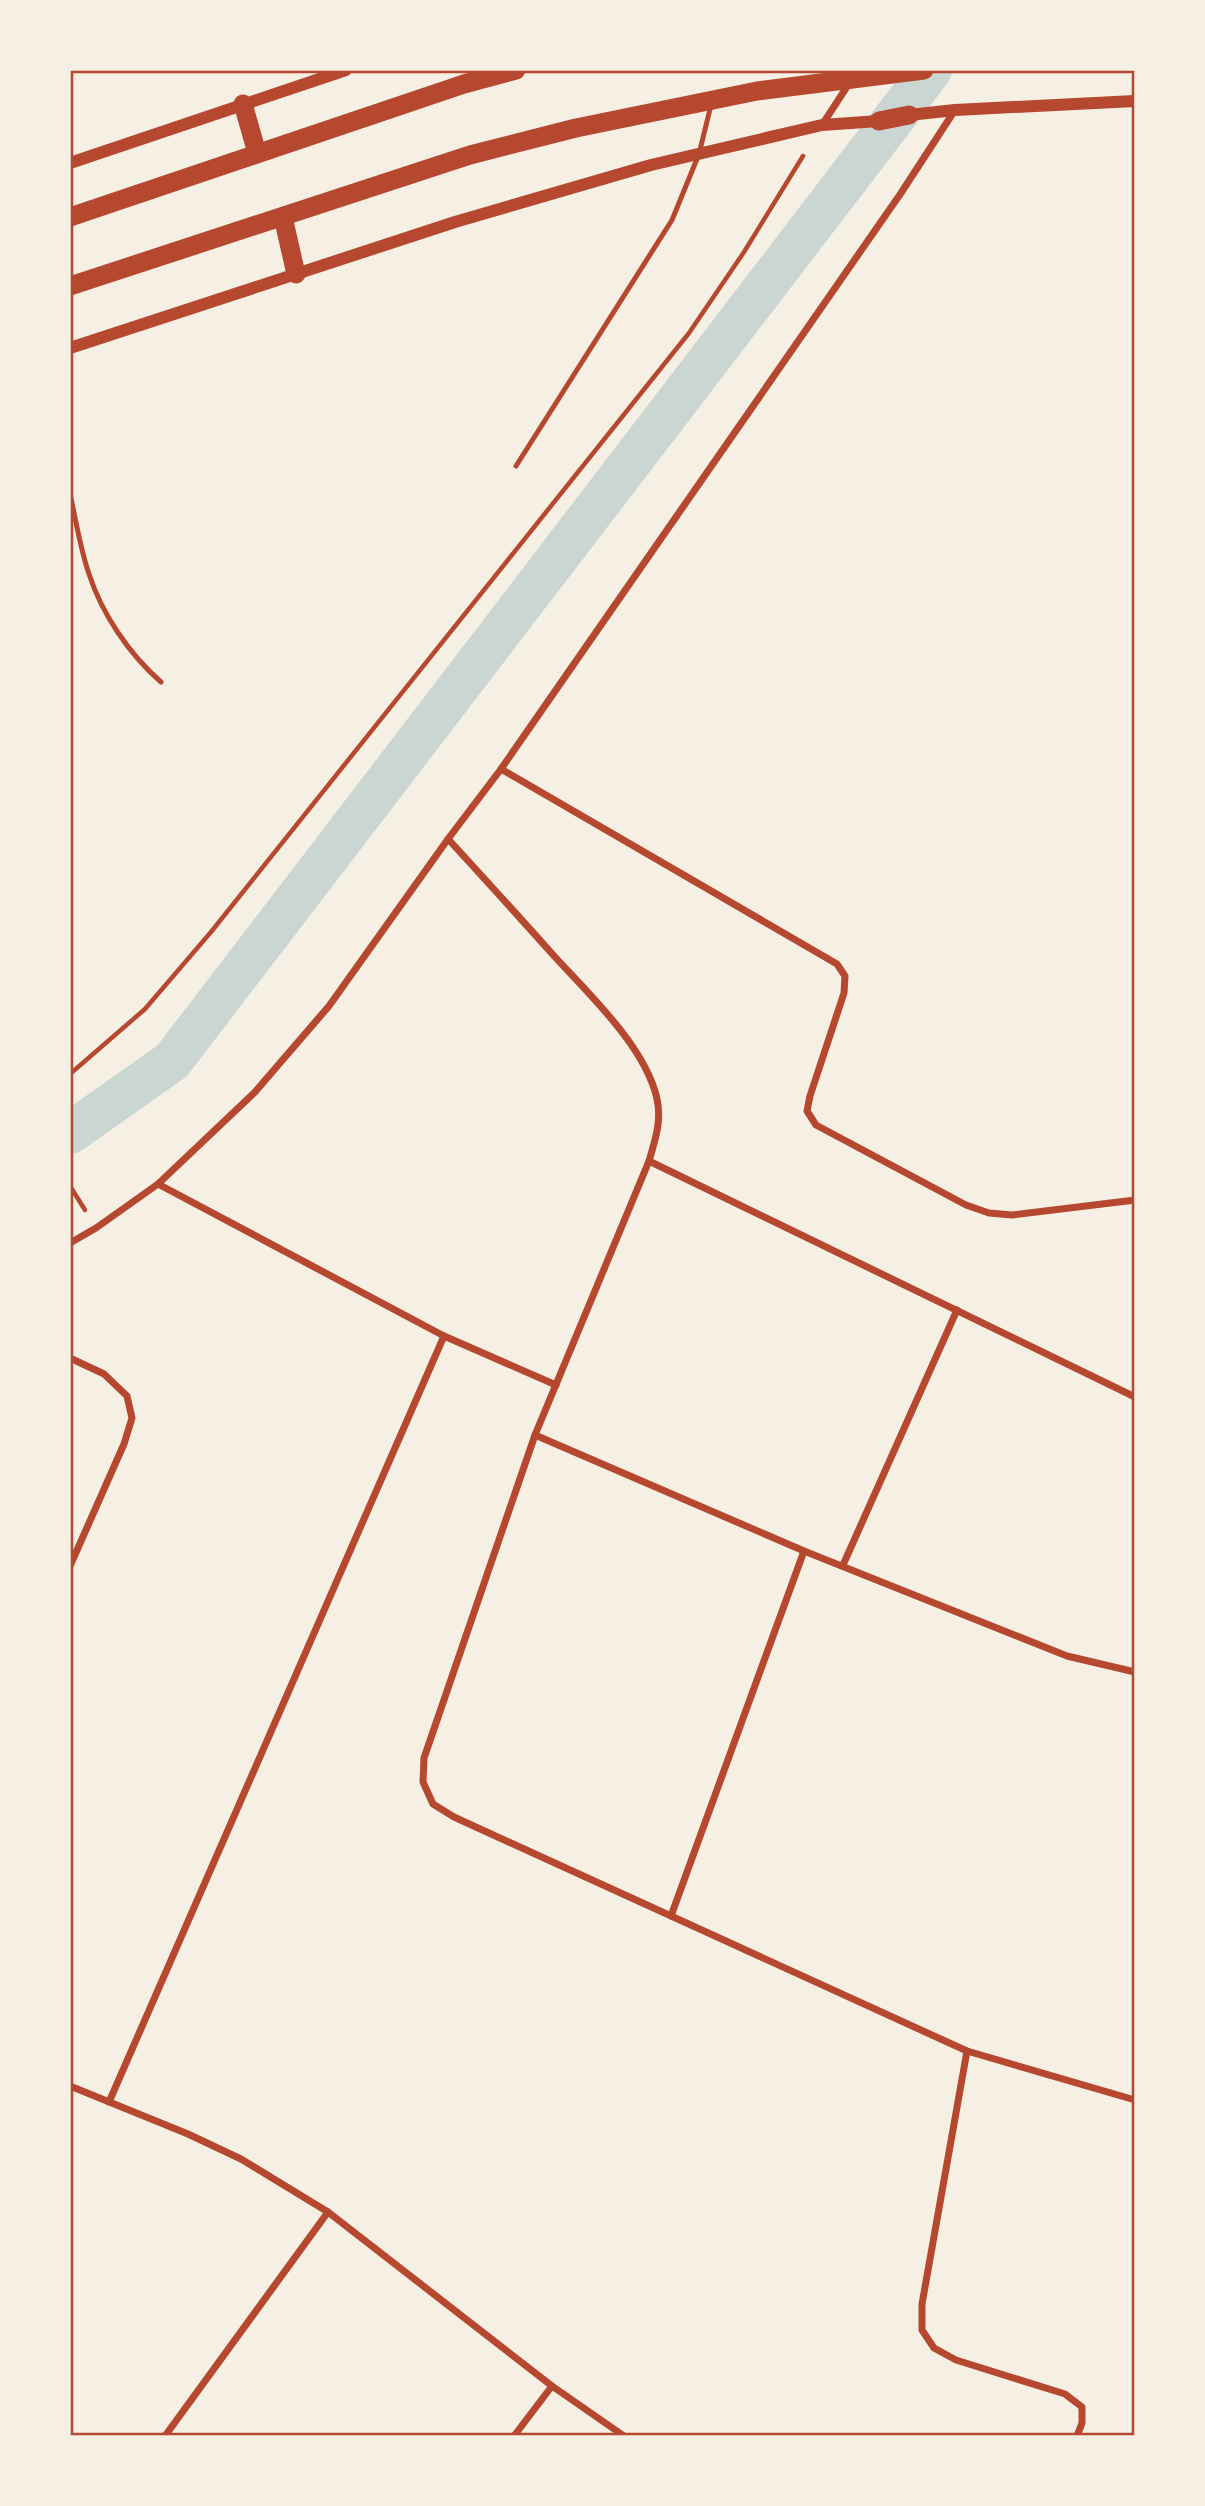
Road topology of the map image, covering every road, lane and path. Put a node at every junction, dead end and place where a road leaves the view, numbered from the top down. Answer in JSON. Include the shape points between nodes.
{"nodes":[{"id":1,"x":346,"y":70,"type":"edge"},
{"id":2,"x":516,"y":70,"type":"edge"},
{"id":3,"x":918,"y":71,"type":"edge"},
{"id":4,"x":854,"y":75,"type":"edge"},
{"id":5,"x":712,"y":99,"type":"junction"},
{"id":6,"x":1135,"y":101,"type":"edge"},
{"id":7,"x":243,"y":104,"type":"junction"},
{"id":8,"x":955,"y":110,"type":"junction"},
{"id":9,"x":909,"y":115,"type":"joint"},
{"id":10,"x":879,"y":121,"type":"joint"},
{"id":11,"x":822,"y":125,"type":"junction"},
{"id":12,"x":257,"y":153,"type":"junction"},
{"id":13,"x":699,"y":154,"type":"junction"},
{"id":14,"x":70,"y":163,"type":"edge"},
{"id":15,"x":283,"y":217,"type":"junction"},
{"id":16,"x":70,"y":218,"type":"edge"},
{"id":17,"x":296,"y":274,"type":"junction"},
{"id":18,"x":70,"y":286,"type":"edge"},
{"id":19,"x":70,"y":348,"type":"edge"},
{"id":20,"x":516,"y":466,"type":"dead end"},
{"id":21,"x":70,"y":494,"type":"edge"},
{"id":22,"x":160,"y":682,"type":"dead end"},
{"id":23,"x":501,"y":768,"type":"junction"},
{"id":24,"x":448,"y":839,"type":"junction"},
{"id":25,"x":70,"y":1074,"type":"edge"},
{"id":26,"x":649,"y":1161,"type":"junction"},
{"id":27,"x":158,"y":1184,"type":"junction"},
{"id":28,"x":1135,"y":1200,"type":"edge"},
{"id":29,"x":70,"y":1243,"type":"edge"},
{"id":30,"x":957,"y":1310,"type":"junction"},
{"id":31,"x":444,"y":1336,"type":"junction"},
{"id":32,"x":70,"y":1358,"type":"edge"},
{"id":33,"x":556,"y":1385,"type":"junction"},
{"id":34,"x":1135,"y":1397,"type":"edge"},
{"id":35,"x":535,"y":1435,"type":"junction"},
{"id":36,"x":804,"y":1551,"type":"junction"},
{"id":37,"x":843,"y":1565,"type":"junction"},
{"id":38,"x":70,"y":1566,"type":"edge"},
{"id":39,"x":1135,"y":1672,"type":"edge"},
{"id":40,"x":671,"y":1916,"type":"junction"},
{"id":41,"x":967,"y":2050,"type":"junction"},
{"id":42,"x":70,"y":2086,"type":"edge"},
{"id":43,"x":1135,"y":2100,"type":"edge"},
{"id":44,"x":109,"y":2102,"type":"junction"},
{"id":45,"x":328,"y":2212,"type":"junction"},
{"id":46,"x":552,"y":2386,"type":"junction"},
{"id":47,"x":165,"y":2436,"type":"edge"},
{"id":48,"x":514,"y":2436,"type":"edge"},
{"id":49,"x":624,"y":2436,"type":"edge"},
{"id":50,"x":1077,"y":2436,"type":"edge"}],
"edges":[{"from":1,"to":7,"type":"street"},
{"from":2,"to":12,"type":"highway"},
{"from":3,"to":4,"type":"highway"},
{"from":4,"to":5,"type":"highway"},
{"from":4,"to":11,"type":"street"},
{"from":5,"to":13,"type":"lane"},
{"from":5,"to":15,"type":"highway","via":[[470,155]]},
{"from":6,"to":8,"type":"street"},
{"from":7,"to":12,"type":"highway"},
{"from":7,"to":14,"type":"street"},
{"from":8,"to":9,"type":"street"},
{"from":8,"to":23,"type":"street"},
{"from":9,"to":10,"type":"highway"},
{"from":10,"to":11,"type":"street"},
{"from":11,"to":13,"type":"street"},
{"from":11,"to":25,"type":"path","via":[[689,333],[211,932],[145,1009]]},
{"from":12,"to":16,"type":"highway"},
{"from":13,"to":17,"type":"street","via":[[651,164]]},
{"from":13,"to":20,"type":"lane","via":[[672,220]]},
{"from":15,"to":17,"type":"highway"},
{"from":15,"to":18,"type":"highway"},
{"from":17,"to":19,"type":"street"},
{"from":21,"to":22,"type":"lane","via":[[98,596],[127,645]]},
{"from":23,"to":24,"type":"street"},
{"from":23,"to":28,"type":"street","via":[[837,964],[845,976],[844,993],[807,1111],[816,1125],[989,1213],[1012,1215]]},
{"from":24,"to":26,"type":"street","via":[[607,1014],[641,1060],[658,1100],[659,1125]]},
{"from":24,"to":27,"type":"street","via":[[329,1006],[255,1093]]},
{"from":26,"to":30,"type":"street"},
{"from":26,"to":33,"type":"street"},
{"from":27,"to":29,"type":"street"},
{"from":27,"to":31,"type":"street"},
{"from":30,"to":34,"type":"street"},
{"from":30,"to":37,"type":"street"},
{"from":31,"to":33,"type":"street"},
{"from":31,"to":44,"type":"street"},
{"from":32,"to":38,"type":"street","via":[[104,1374],[127,1396],[132,1418]]},
{"from":33,"to":35,"type":"street"},
{"from":35,"to":36,"type":"street"},
{"from":35,"to":40,"type":"street","via":[[424,1758],[423,1782],[433,1804],[454,1817]]},
{"from":36,"to":37,"type":"street"},
{"from":36,"to":40,"type":"street"},
{"from":37,"to":39,"type":"street","via":[[1067,1656]]},
{"from":40,"to":41,"type":"street"},
{"from":41,"to":43,"type":"street"},
{"from":41,"to":50,"type":"street","via":[[922,2304],[922,2330],[934,2348],[956,2360],[1065,2394],[1082,2407]]},
{"from":42,"to":44,"type":"street"},
{"from":44,"to":45,"type":"street","via":[[241,2159]]},
{"from":45,"to":46,"type":"street"},
{"from":45,"to":47,"type":"street"},
{"from":46,"to":48,"type":"street"},
{"from":46,"to":49,"type":"street"}]}
